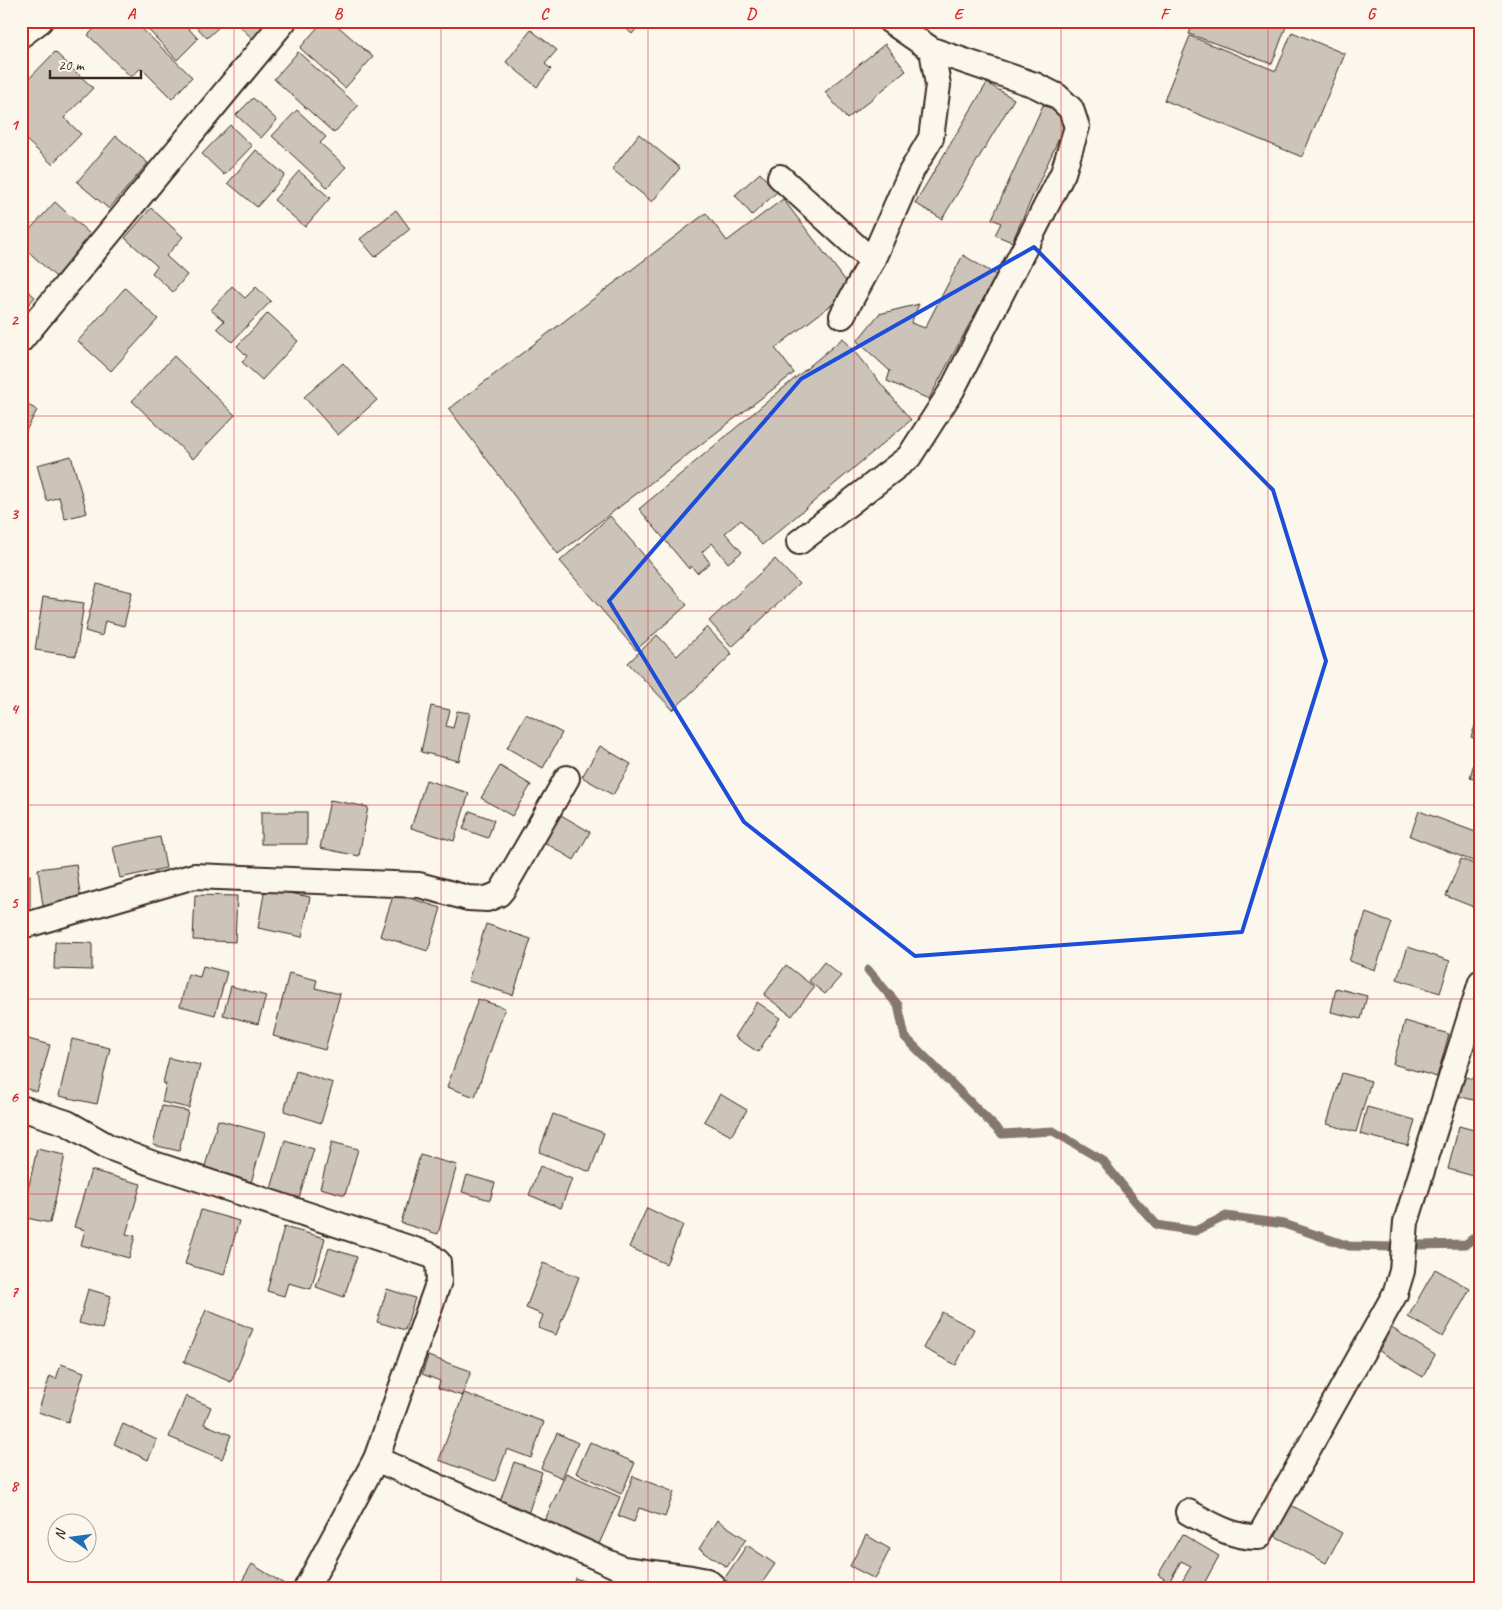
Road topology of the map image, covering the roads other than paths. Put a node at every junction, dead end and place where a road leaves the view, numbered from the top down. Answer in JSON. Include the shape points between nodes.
{"nodes":[{"id":1,"x":40,"y":21,"type":"edge"},
{"id":2,"x":284,"y":21,"type":"edge"},
{"id":3,"x":890,"y":21,"type":"edge"},
{"id":4,"x":21,"y":35,"type":"edge"},
{"id":5,"x":932,"y":50,"type":"junction"},
{"id":6,"x":780,"y":177,"type":"dead end"},
{"id":7,"x":872,"y":261,"type":"junction"},
{"id":8,"x":842,"y":316,"type":"dead end"},
{"id":9,"x":21,"y":340,"type":"edge"},
{"id":10,"x":799,"y":542,"type":"dead end"},
{"id":11,"x":567,"y":778,"type":"dead end"},
{"id":12,"x":21,"y":925,"type":"edge"},
{"id":13,"x":1481,"y":982,"type":"edge"},
{"id":14,"x":21,"y":1108,"type":"edge"},
{"id":15,"x":376,"y":1459,"type":"junction"},
{"id":16,"x":1188,"y":1512,"type":"dead end"},
{"id":17,"x":713,"y":1586,"type":"dead end"},
{"id":18,"x":306,"y":1589,"type":"edge"}],
"edges":[{"from":1,"to":4,"type":"street"},
{"from":2,"to":9,"type":"street"},
{"from":3,"to":5,"type":"street"},
{"from":5,"to":7,"type":"street","via":[[938,85],[931,138]]},
{"from":5,"to":10,"type":"street","via":[[1035,85],[1057,96],[1071,108],[1077,127],[1063,173],[952,390],[909,457]]},
{"from":6,"to":7,"type":"street"},
{"from":7,"to":8,"type":"street"},
{"from":11,"to":12,"type":"street","via":[[503,889],[487,899],[468,898],[419,885],[194,876]]},
{"from":13,"to":16,"type":"street","via":[[1406,1222],[1402,1271],[1395,1294],[1259,1537],[1245,1538],[1226,1532]]},
{"from":14,"to":15,"type":"street","via":[[67,1124],[148,1162],[430,1255],[438,1262],[439,1281]]},
{"from":15,"to":17,"type":"street","via":[[624,1569],[707,1581]]},
{"from":15,"to":18,"type":"street"}]}
